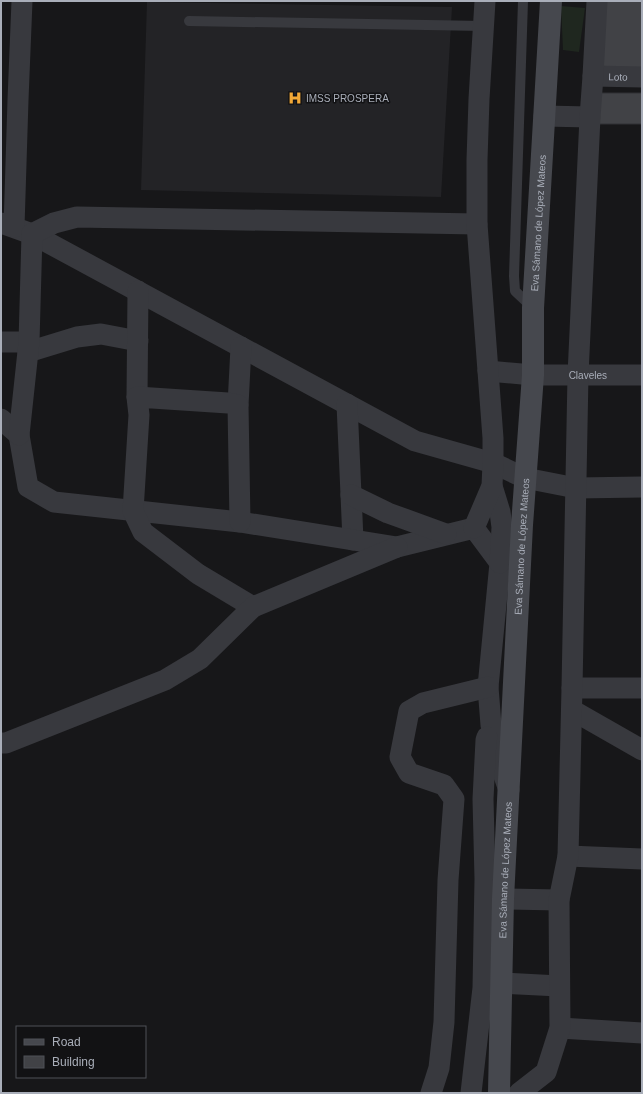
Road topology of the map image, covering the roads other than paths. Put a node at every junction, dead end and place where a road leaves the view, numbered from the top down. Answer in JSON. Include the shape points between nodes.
{"nodes":[{"id":1,"x":22,"y":1,"type":"edge"},
{"id":2,"x":485,"y":1,"type":"edge"},
{"id":3,"x":523,"y":1,"type":"edge"},
{"id":4,"x":551,"y":1,"type":"edge"},
{"id":5,"x":597,"y":1,"type":"edge"},
{"id":6,"x":189,"y":21,"type":"dead end"},
{"id":7,"x":484,"y":26,"type":"junction"},
{"id":8,"x":593,"y":76,"type":"junction"},
{"id":9,"x":642,"y":77,"type":"edge"},
{"id":10,"x":9,"y":95,"type":"edge"},
{"id":11,"x":544,"y":116,"type":"junction"},
{"id":12,"x":590,"y":117,"type":"junction"},
{"id":13,"x":477,"y":224,"type":"junction"},
{"id":14,"x":16,"y":228,"type":"edge"},
{"id":15,"x":138,"y":291,"type":"junction"},
{"id":16,"x":533,"y":308,"type":"junction"},
{"id":17,"x":138,"y":341,"type":"junction"},
{"id":18,"x":1,"y":342,"type":"edge"},
{"id":19,"x":29,"y":347,"type":"junction"},
{"id":20,"x":241,"y":347,"type":"junction"},
{"id":21,"x":488,"y":371,"type":"junction"},
{"id":22,"x":533,"y":375,"type":"junction"},
{"id":23,"x":578,"y":375,"type":"junction"},
{"id":24,"x":642,"y":375,"type":"edge"},
{"id":25,"x":137,"y":397,"type":"junction"},
{"id":26,"x":347,"y":404,"type":"junction"},
{"id":27,"x":238,"y":405,"type":"junction"},
{"id":28,"x":1,"y":419,"type":"edge"},
{"id":29,"x":19,"y":435,"type":"junction"},
{"id":30,"x":493,"y":463,"type":"junction"},
{"id":31,"x":525,"y":478,"type":"junction"},
{"id":32,"x":492,"y":486,"type":"junction"},
{"id":33,"x":642,"y":487,"type":"edge"},
{"id":34,"x":576,"y":488,"type":"junction"},
{"id":35,"x":351,"y":495,"type":"junction"},
{"id":36,"x":133,"y":511,"type":"junction"},
{"id":37,"x":240,"y":522,"type":"junction"},
{"id":38,"x":474,"y":528,"type":"junction"},
{"id":39,"x":446,"y":534,"type":"junction"},
{"id":40,"x":352,"y":540,"type":"junction"},
{"id":41,"x":397,"y":546,"type":"junction"},
{"id":42,"x":500,"y":563,"type":"junction"},
{"id":43,"x":253,"y":608,"type":"junction"},
{"id":44,"x":488,"y":687,"type":"junction"},
{"id":45,"x":572,"y":688,"type":"junction"},
{"id":46,"x":642,"y":688,"type":"edge"},
{"id":47,"x":572,"y":710,"type":"junction"},
{"id":48,"x":491,"y":725,"type":"junction"},
{"id":49,"x":1,"y":743,"type":"edge"},
{"id":50,"x":642,"y":750,"type":"edge"},
{"id":51,"x":509,"y":790,"type":"junction"},
{"id":52,"x":568,"y":856,"type":"junction"},
{"id":53,"x":642,"y":859,"type":"edge"},
{"id":54,"x":503,"y":899,"type":"junction"},
{"id":55,"x":559,"y":900,"type":"junction"},
{"id":56,"x":501,"y":983,"type":"junction"},
{"id":57,"x":559,"y":986,"type":"junction"},
{"id":58,"x":560,"y":1028,"type":"junction"},
{"id":59,"x":642,"y":1033,"type":"edge"},
{"id":60,"x":431,"y":1093,"type":"edge"},
{"id":61,"x":471,"y":1093,"type":"edge"},
{"id":62,"x":499,"y":1093,"type":"edge"},
{"id":63,"x":519,"y":1093,"type":"edge"}],
"edges":[{"from":1,"to":10,"type":"street"},
{"from":2,"to":7,"type":"street"},
{"from":3,"to":16,"type":"lane","via":[[514,276],[515,291]]},
{"from":4,"to":11,"type":"main road","name":"Eva Sámano de López Mateos"},
{"from":5,"to":8,"type":"street"},
{"from":6,"to":7,"type":"lane"},
{"from":7,"to":13,"type":"street","via":[[479,99]]},
{"from":8,"to":9,"type":"street","name":"Loto"},
{"from":8,"to":12,"type":"street"},
{"from":10,"to":14,"type":"street"},
{"from":11,"to":12,"type":"street"},
{"from":11,"to":16,"type":"main road","name":"Eva Sámano de López Mateos"},
{"from":12,"to":23,"type":"street"},
{"from":13,"to":14,"type":"street","via":[[77,217]]},
{"from":13,"to":21,"type":"street"},
{"from":14,"to":15,"type":"street"},
{"from":14,"to":19,"type":"street"},
{"from":15,"to":17,"type":"street"},
{"from":15,"to":20,"type":"street"},
{"from":16,"to":22,"type":"main road","name":"Eva Sámano de López Mateos"},
{"from":17,"to":19,"type":"street","via":[[102,334]]},
{"from":17,"to":25,"type":"street"},
{"from":18,"to":19,"type":"street"},
{"from":19,"to":29,"type":"street"},
{"from":20,"to":26,"type":"street"},
{"from":20,"to":27,"type":"street"},
{"from":21,"to":22,"type":"street","name":"Claveles"},
{"from":21,"to":30,"type":"street","via":[[494,438]]},
{"from":22,"to":23,"type":"street","name":"Claveles"},
{"from":22,"to":31,"type":"main road","name":"Eva Sámano de López Mateos"},
{"from":23,"to":24,"type":"street","name":"Claveles"},
{"from":23,"to":34,"type":"street"},
{"from":25,"to":27,"type":"street"},
{"from":25,"to":36,"type":"street","via":[[139,415]]},
{"from":26,"to":30,"type":"street","via":[[415,441]]},
{"from":26,"to":35,"type":"street"},
{"from":27,"to":37,"type":"street"},
{"from":28,"to":29,"type":"street"},
{"from":29,"to":36,"type":"street","via":[[28,487],[54,502]]},
{"from":30,"to":31,"type":"street"},
{"from":30,"to":32,"type":"street"},
{"from":31,"to":34,"type":"street"},
{"from":31,"to":51,"type":"main road","name":"Eva Sámano de López Mateos"},
{"from":32,"to":38,"type":"street"},
{"from":32,"to":42,"type":"street","via":[[502,527]]},
{"from":33,"to":34,"type":"street"},
{"from":34,"to":45,"type":"street"},
{"from":35,"to":39,"type":"street","via":[[388,513]]},
{"from":35,"to":40,"type":"street"},
{"from":36,"to":37,"type":"street"},
{"from":36,"to":43,"type":"street","via":[[143,532],[198,574]]},
{"from":37,"to":40,"type":"street"},
{"from":38,"to":39,"type":"street"},
{"from":38,"to":42,"type":"street"},
{"from":39,"to":41,"type":"street"},
{"from":40,"to":41,"type":"street"},
{"from":41,"to":43,"type":"street"},
{"from":42,"to":44,"type":"street"},
{"from":43,"to":49,"type":"street","via":[[200,659],[165,680]]},
{"from":44,"to":48,"type":"street"},
{"from":44,"to":60,"type":"street","via":[[423,703],[409,711],[400,756],[409,773],[444,786],[454,799],[448,880],[444,1022],[439,1068]]},
{"from":45,"to":46,"type":"street"},
{"from":45,"to":47,"type":"street"},
{"from":47,"to":50,"type":"street"},
{"from":47,"to":52,"type":"street"},
{"from":48,"to":51,"type":"street","via":[[498,759]]},
{"from":48,"to":61,"type":"street","via":[[486,740],[483,799],[485,879],[482,988]]},
{"from":51,"to":54,"type":"main road","name":"Eva Sámano de López Mateos"},
{"from":52,"to":53,"type":"street"},
{"from":52,"to":55,"type":"street"},
{"from":54,"to":55,"type":"street"},
{"from":54,"to":56,"type":"main road","name":"Eva Sámano de López Mateos"},
{"from":55,"to":57,"type":"street"},
{"from":56,"to":57,"type":"street"},
{"from":56,"to":62,"type":"main road","name":"Eva Sámano de López Mateos"},
{"from":57,"to":58,"type":"street"},
{"from":58,"to":59,"type":"street"},
{"from":58,"to":63,"type":"street","via":[[546,1072]]}]}
